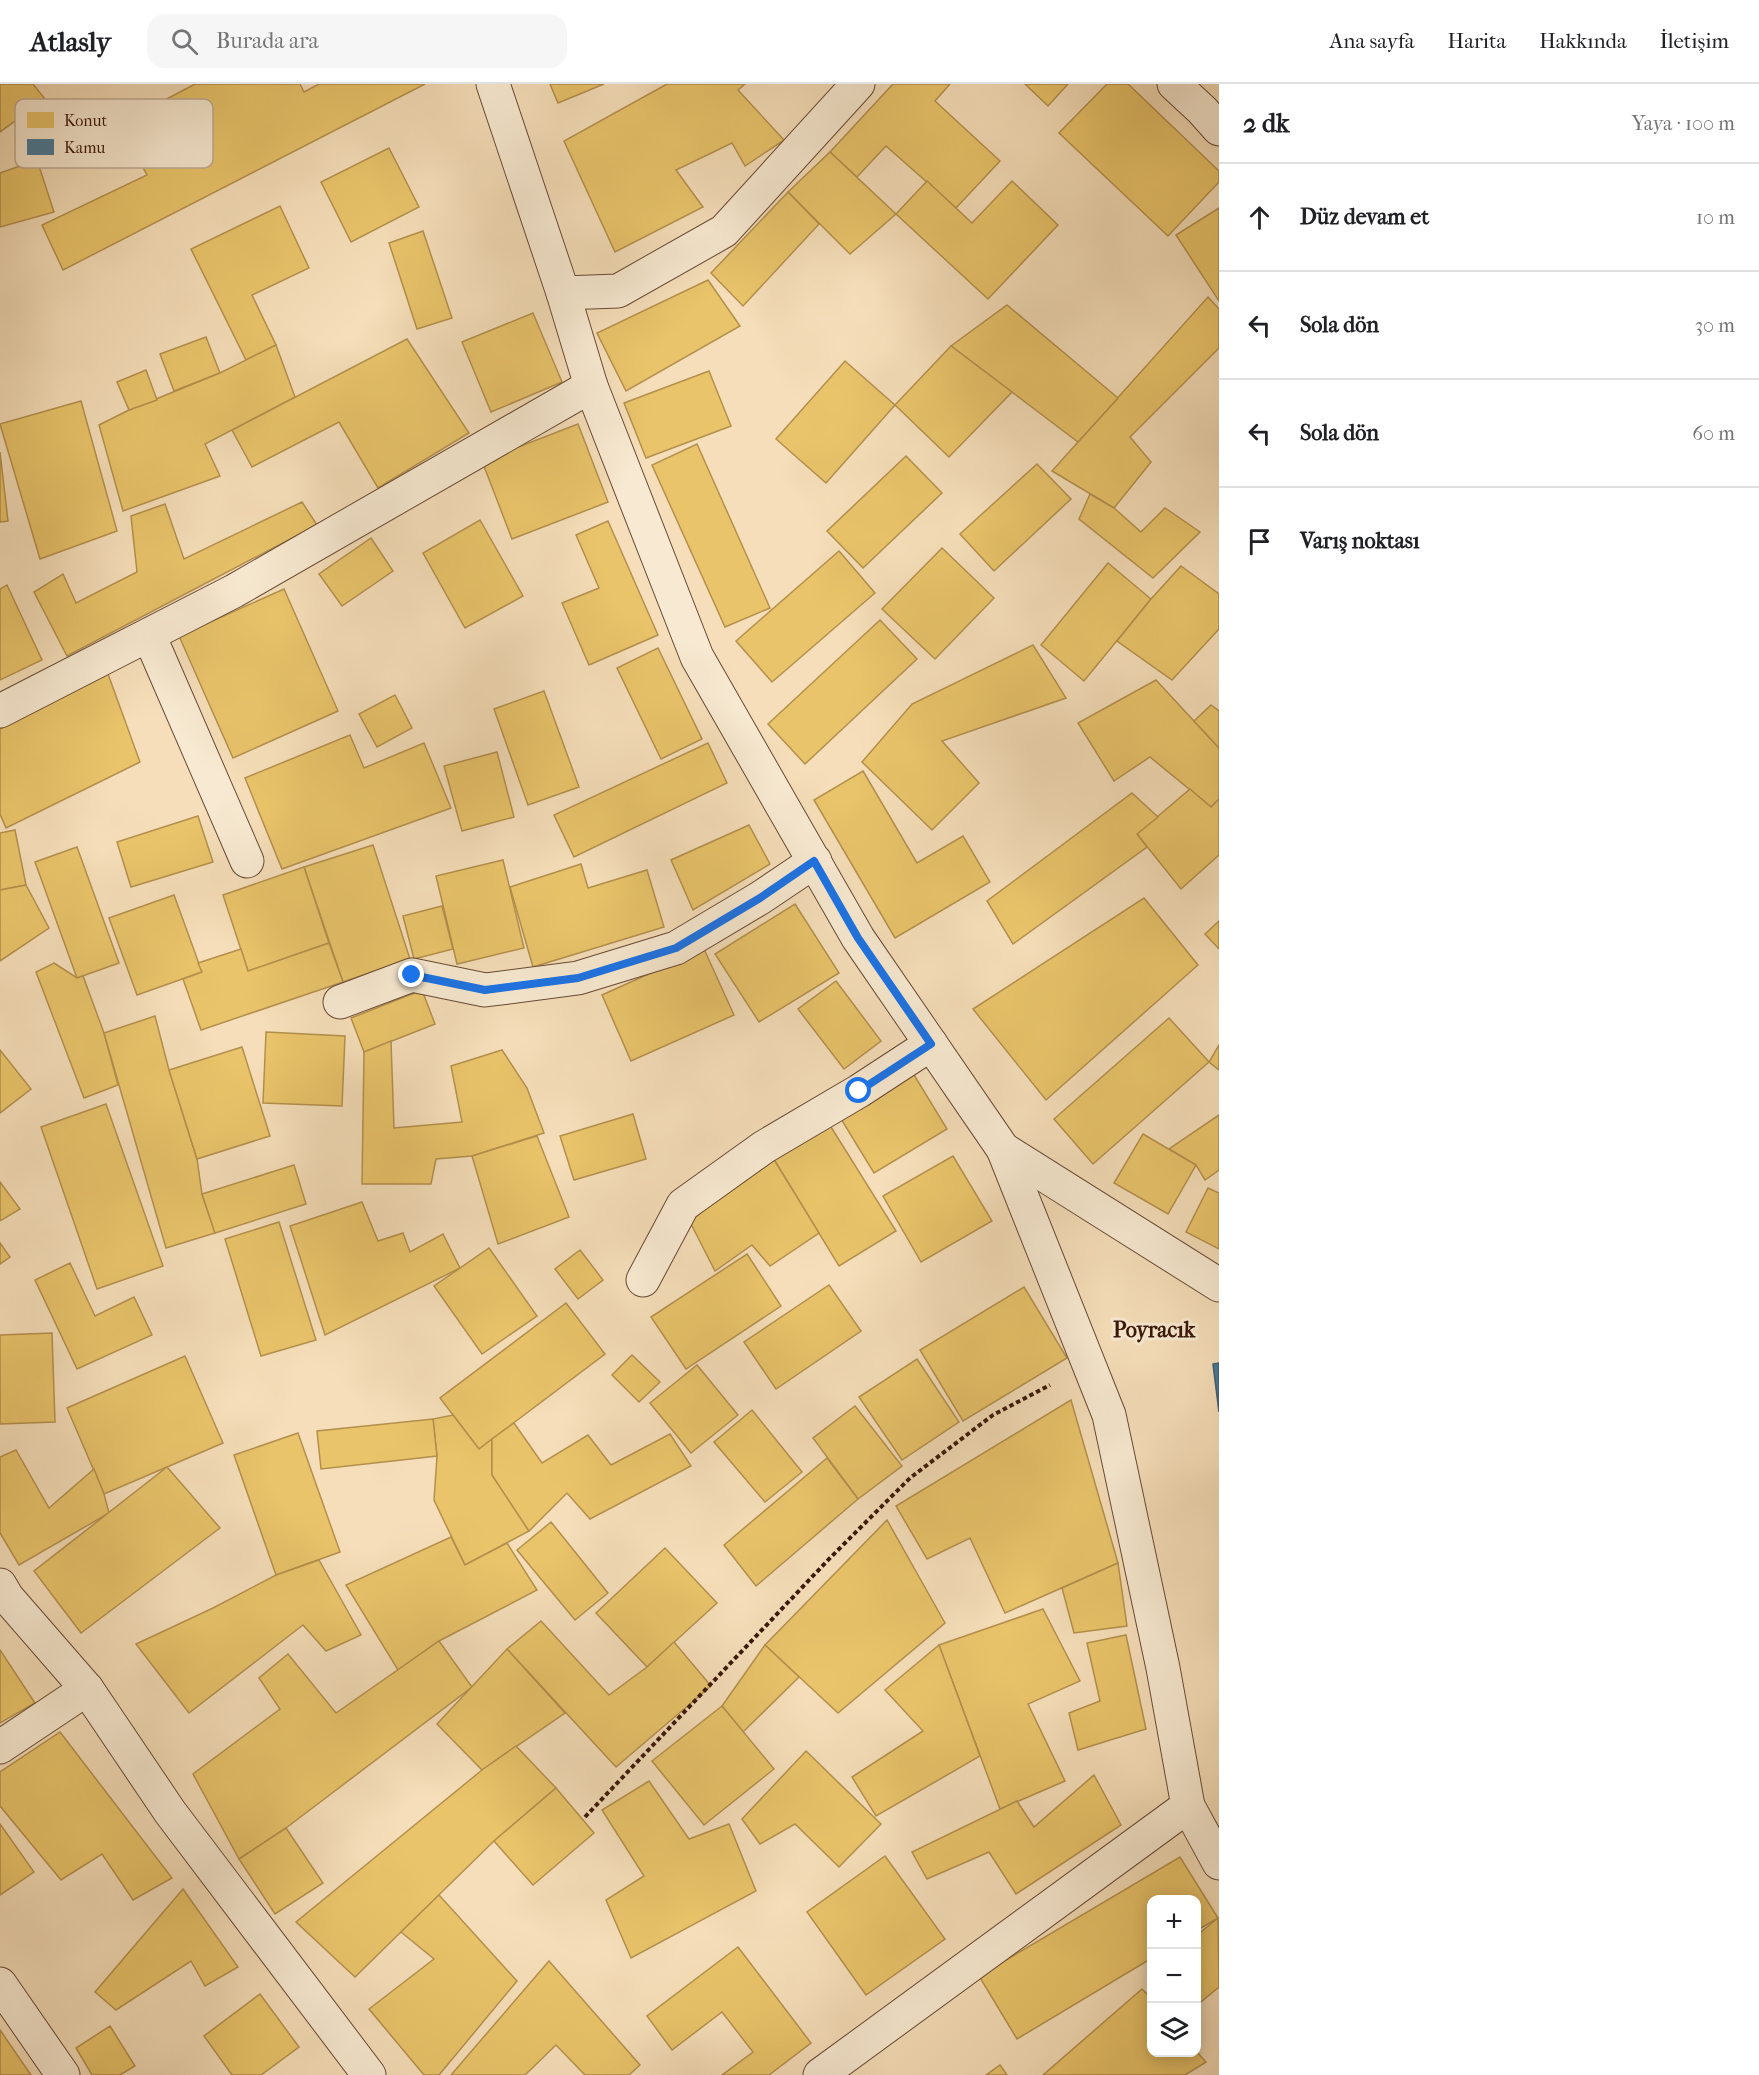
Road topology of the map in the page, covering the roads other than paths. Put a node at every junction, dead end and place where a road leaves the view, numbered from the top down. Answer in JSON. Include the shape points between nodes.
{"nodes":[{"id":1,"x":493,"y":84,"type":"edge"},
{"id":2,"x":858,"y":84,"type":"edge"},
{"id":3,"x":1174,"y":84,"type":"edge"},
{"id":4,"x":1219,"y":129,"type":"edge"},
{"id":5,"x":564,"y":293,"type":"junction"},
{"id":6,"x":591,"y":386,"type":"junction"},
{"id":7,"x":149,"y":635,"type":"junction"},
{"id":8,"x":0,"y":711,"type":"edge"},
{"id":9,"x":246,"y":861,"type":"dead end"},
{"id":10,"x":814,"y":861,"type":"junction"},
{"id":11,"x":340,"y":1002,"type":"dead end"},
{"id":12,"x":931,"y":1044,"type":"junction"},
{"id":13,"x":1003,"y":1149,"type":"junction"},
{"id":14,"x":643,"y":1281,"type":"dead end"},
{"id":15,"x":1219,"y":1285,"type":"edge"},
{"id":16,"x":0,"y":1585,"type":"edge"},
{"id":17,"x":87,"y":1689,"type":"junction"},
{"id":18,"x":0,"y":1747,"type":"edge"},
{"id":19,"x":1188,"y":1806,"type":"junction"},
{"id":20,"x":1219,"y":1863,"type":"edge"},
{"id":21,"x":0,"y":1984,"type":"edge"},
{"id":22,"x":63,"y":2075,"type":"edge"},
{"id":23,"x":369,"y":2075,"type":"edge"},
{"id":24,"x":820,"y":2075,"type":"edge"}],
"edges":[{"from":1,"to":5,"type":"street"},
{"from":2,"to":5,"type":"street","via":[[724,231],[618,291]]},
{"from":3,"to":4,"type":"street"},
{"from":5,"to":6,"type":"street"},
{"from":6,"to":7,"type":"street","via":[[234,591]]},
{"from":6,"to":10,"type":"street","via":[[697,657]]},
{"from":7,"to":8,"type":"street"},
{"from":7,"to":9,"type":"street"},
{"from":10,"to":11,"type":"street","via":[[676,948],[578,978],[485,990],[412,975]]},
{"from":10,"to":12,"type":"street","via":[[858,938]]},
{"from":12,"to":13,"type":"street"},
{"from":12,"to":14,"type":"street","via":[[764,1147],[683,1205]]},
{"from":13,"to":15,"type":"street"},
{"from":13,"to":19,"type":"street","via":[[1109,1415]]},
{"from":16,"to":17,"type":"street"},
{"from":17,"to":18,"type":"street"},
{"from":17,"to":23,"type":"street","via":[[170,1812]]},
{"from":19,"to":20,"type":"street"},
{"from":19,"to":24,"type":"street"},
{"from":21,"to":22,"type":"street"}]}
